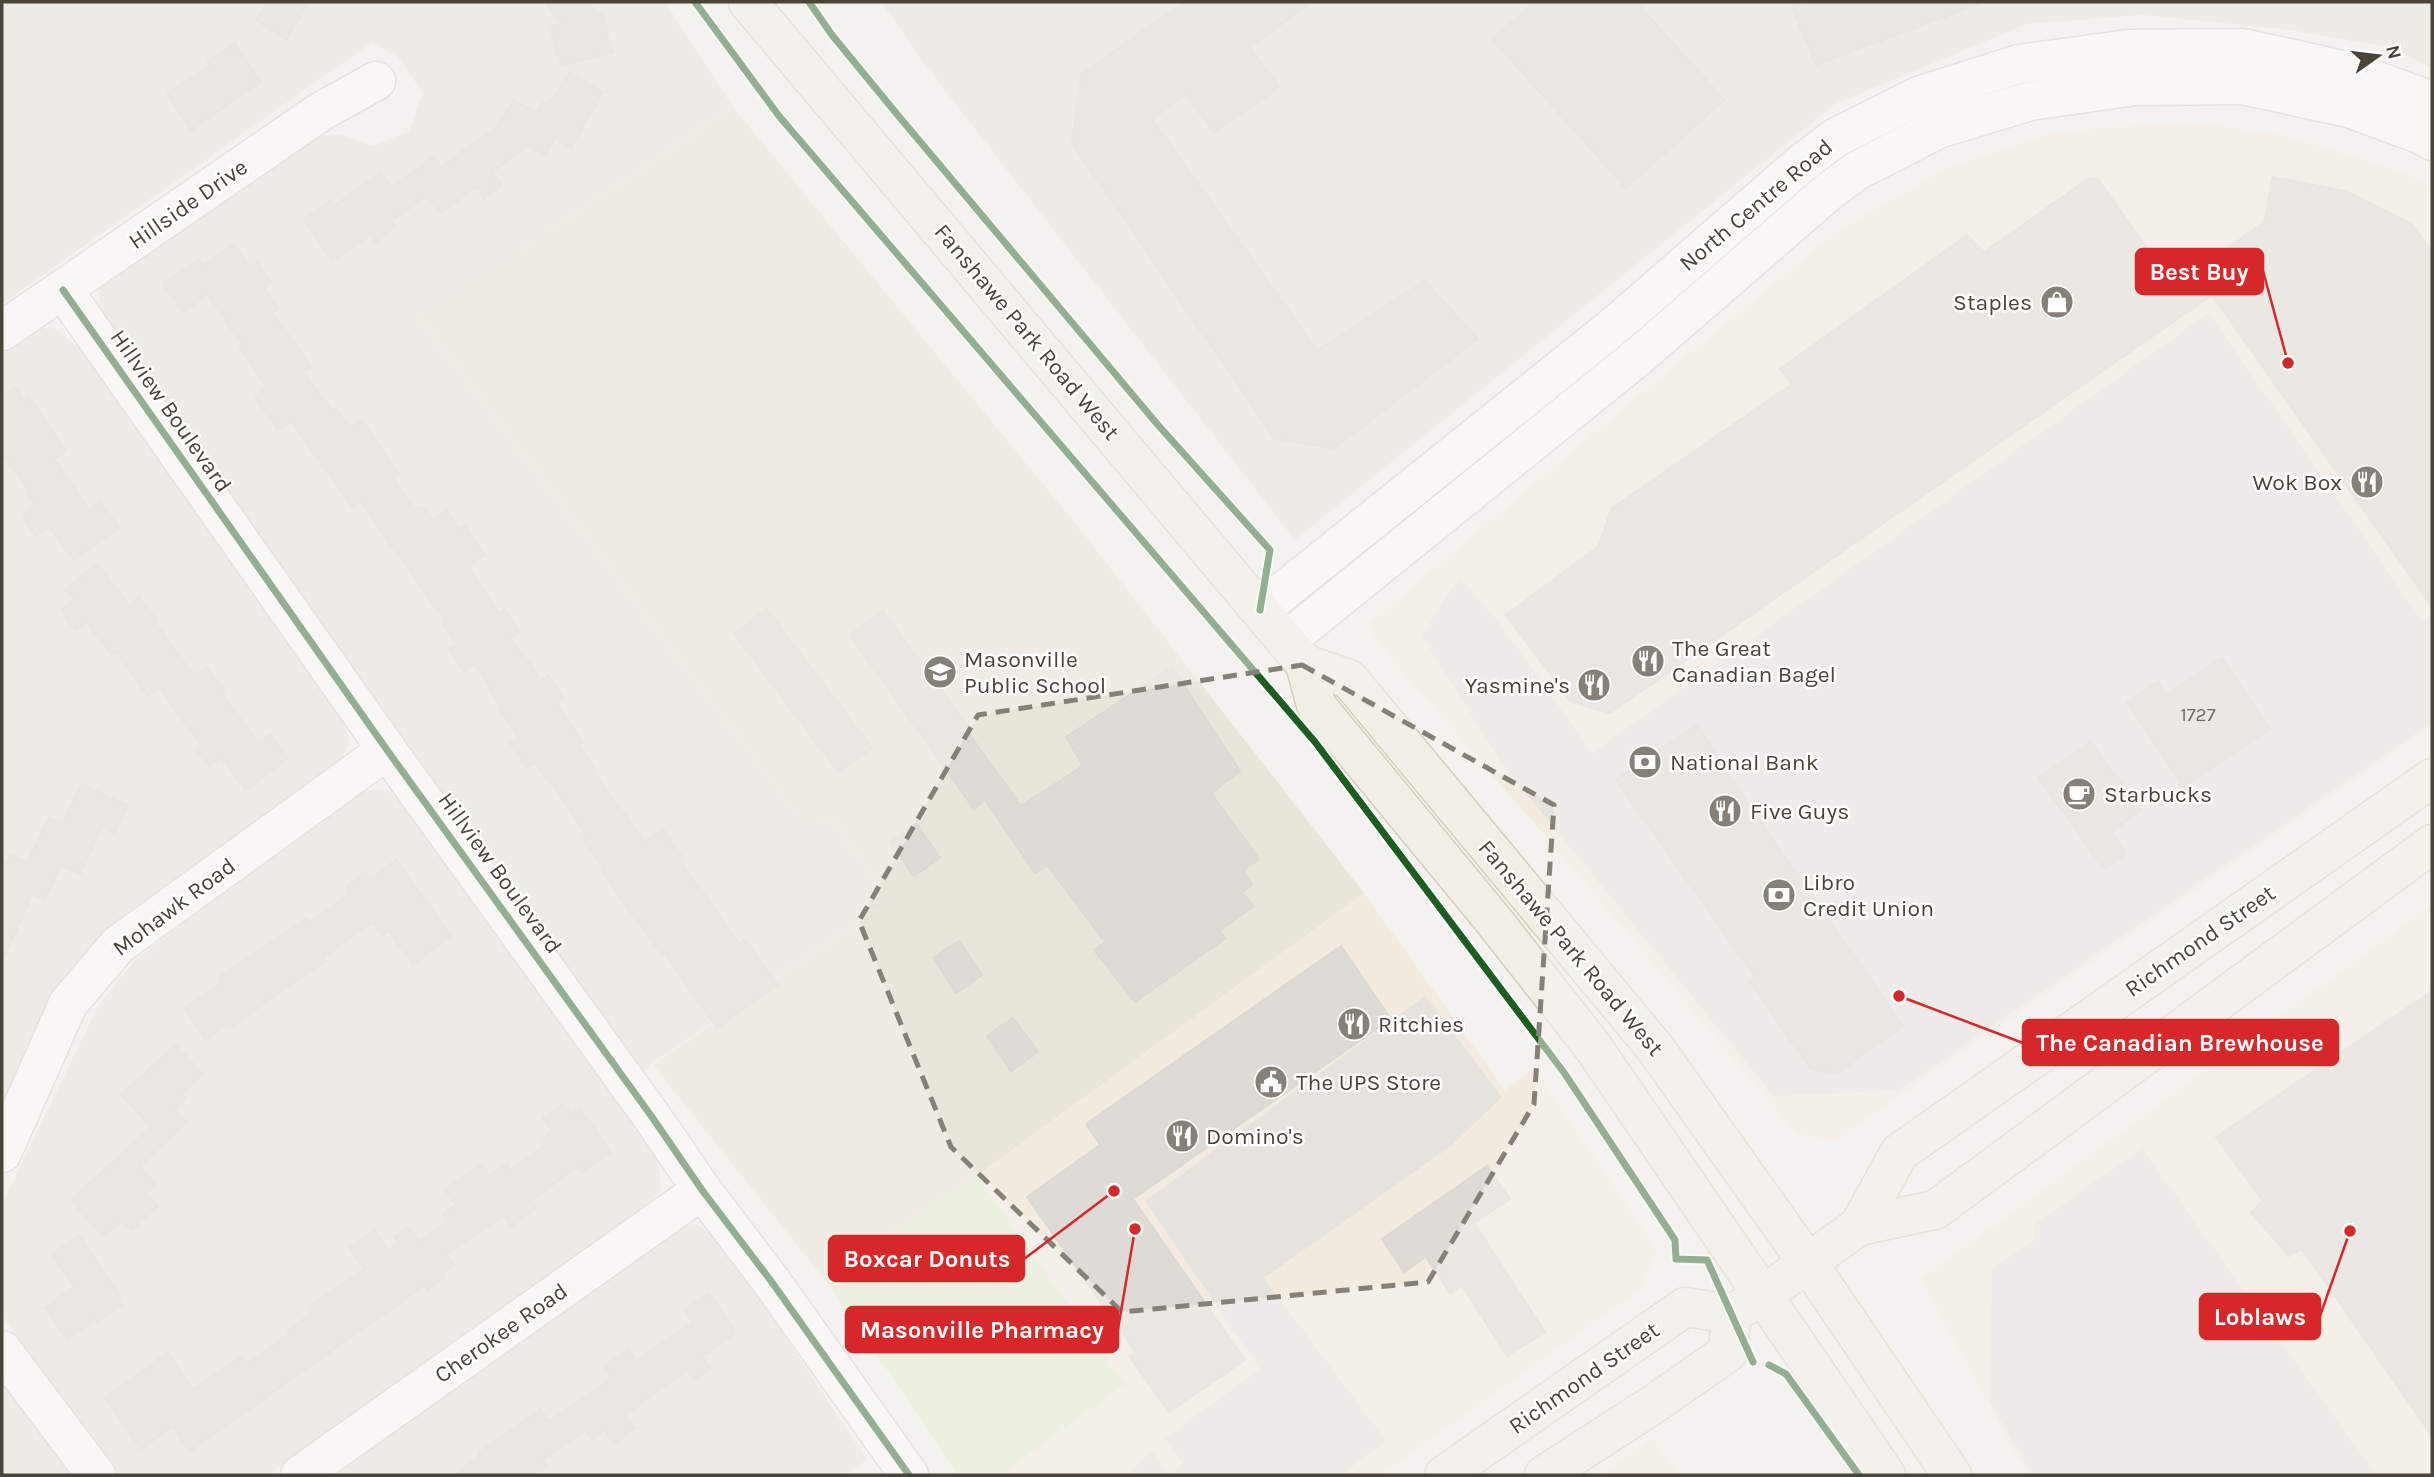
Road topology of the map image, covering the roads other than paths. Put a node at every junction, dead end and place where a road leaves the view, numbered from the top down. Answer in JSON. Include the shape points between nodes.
{"nodes":[{"id":1,"x":748,"y":2,"type":"edge"},
{"id":2,"x":376,"y":81,"type":"dead end"},
{"id":3,"x":2432,"y":101,"type":"edge"},
{"id":4,"x":2432,"y":141,"type":"edge"},
{"id":5,"x":63,"y":290,"type":"junction"},
{"id":6,"x":2,"y":331,"type":"edge"},
{"id":7,"x":1260,"y":610,"type":"junction"},
{"id":8,"x":1296,"y":652,"type":"junction"},
{"id":9,"x":387,"y":750,"type":"junction"},
{"id":10,"x":2432,"y":778,"type":"edge"},
{"id":11,"x":2432,"y":844,"type":"edge"},
{"id":12,"x":2,"y":1153,"type":"edge"},
{"id":13,"x":702,"y":1190,"type":"junction"},
{"id":14,"x":1859,"y":1226,"type":"junction"},
{"id":15,"x":1808,"y":1263,"type":"junction"},
{"id":16,"x":1748,"y":1305,"type":"junction"},
{"id":17,"x":2,"y":1350,"type":"edge"},
{"id":18,"x":96,"y":1475,"type":"edge"},
{"id":19,"x":300,"y":1475,"type":"edge"},
{"id":20,"x":909,"y":1475,"type":"edge"},
{"id":21,"x":1444,"y":1475,"type":"edge"},
{"id":22,"x":1544,"y":1475,"type":"edge"},
{"id":23,"x":1886,"y":1475,"type":"edge"},
{"id":24,"x":1952,"y":1475,"type":"edge"}],
"edges":[{"from":1,"to":7,"type":"main road","name":"Fanshawe Park Road West"},
{"from":2,"to":5,"type":"street","name":"Hillside Drive","via":[[320,113]]},
{"from":3,"to":7,"type":"street","name":"North Centre Road","via":[[2356,73],[2244,48],[2129,49],[2019,64],[1921,95],[1835,138],[1801,164],[1613,327]]},
{"from":4,"to":8,"type":"street","name":"North Centre Road","via":[[2349,108],[2242,85],[2135,86],[2043,99],[1938,129],[1858,170],[1828,192]]},
{"from":5,"to":6,"type":"street","name":"Hillside Drive"},
{"from":5,"to":9,"type":"street","name":"Hillview Boulevard"},
{"from":7,"to":8,"type":"main road","name":"Fanshawe Park Road West"},
{"from":8,"to":15,"type":"main road","name":"Fanshawe Park Road West","via":[[1349,680],[1655,1048]]},
{"from":8,"to":16,"type":"main road","name":"Fanshawe Park Road West","via":[[1316,705],[1593,1047]]},
{"from":9,"to":12,"type":"street","name":"Mohawk Road","via":[[118,945],[68,1004]]},
{"from":9,"to":13,"type":"street","name":"Hillview Boulevard"},
{"from":10,"to":14,"type":"main road","name":"Richmond Street","via":[[1899,1153]]},
{"from":11,"to":14,"type":"main road","name":"Richmond Street","via":[[1935,1210]]},
{"from":13,"to":19,"type":"street","name":"Cherokee Road"},
{"from":13,"to":20,"type":"street","name":"Hillview Boulevard"},
{"from":14,"to":15,"type":"main road","name":"Richmond Street"},
{"from":15,"to":16,"type":"main road","name":"Richmond Street"},
{"from":15,"to":24,"type":"main road","name":"Fanshawe Park Road West"},
{"from":16,"to":21,"type":"main road","name":"Richmond Street","via":[[1685,1307]]},
{"from":16,"to":22,"type":"main road","via":[[1727,1353]]},
{"from":16,"to":23,"type":"main road","name":"Fanshawe Park Road West"},
{"from":17,"to":18,"type":"street"}]}
